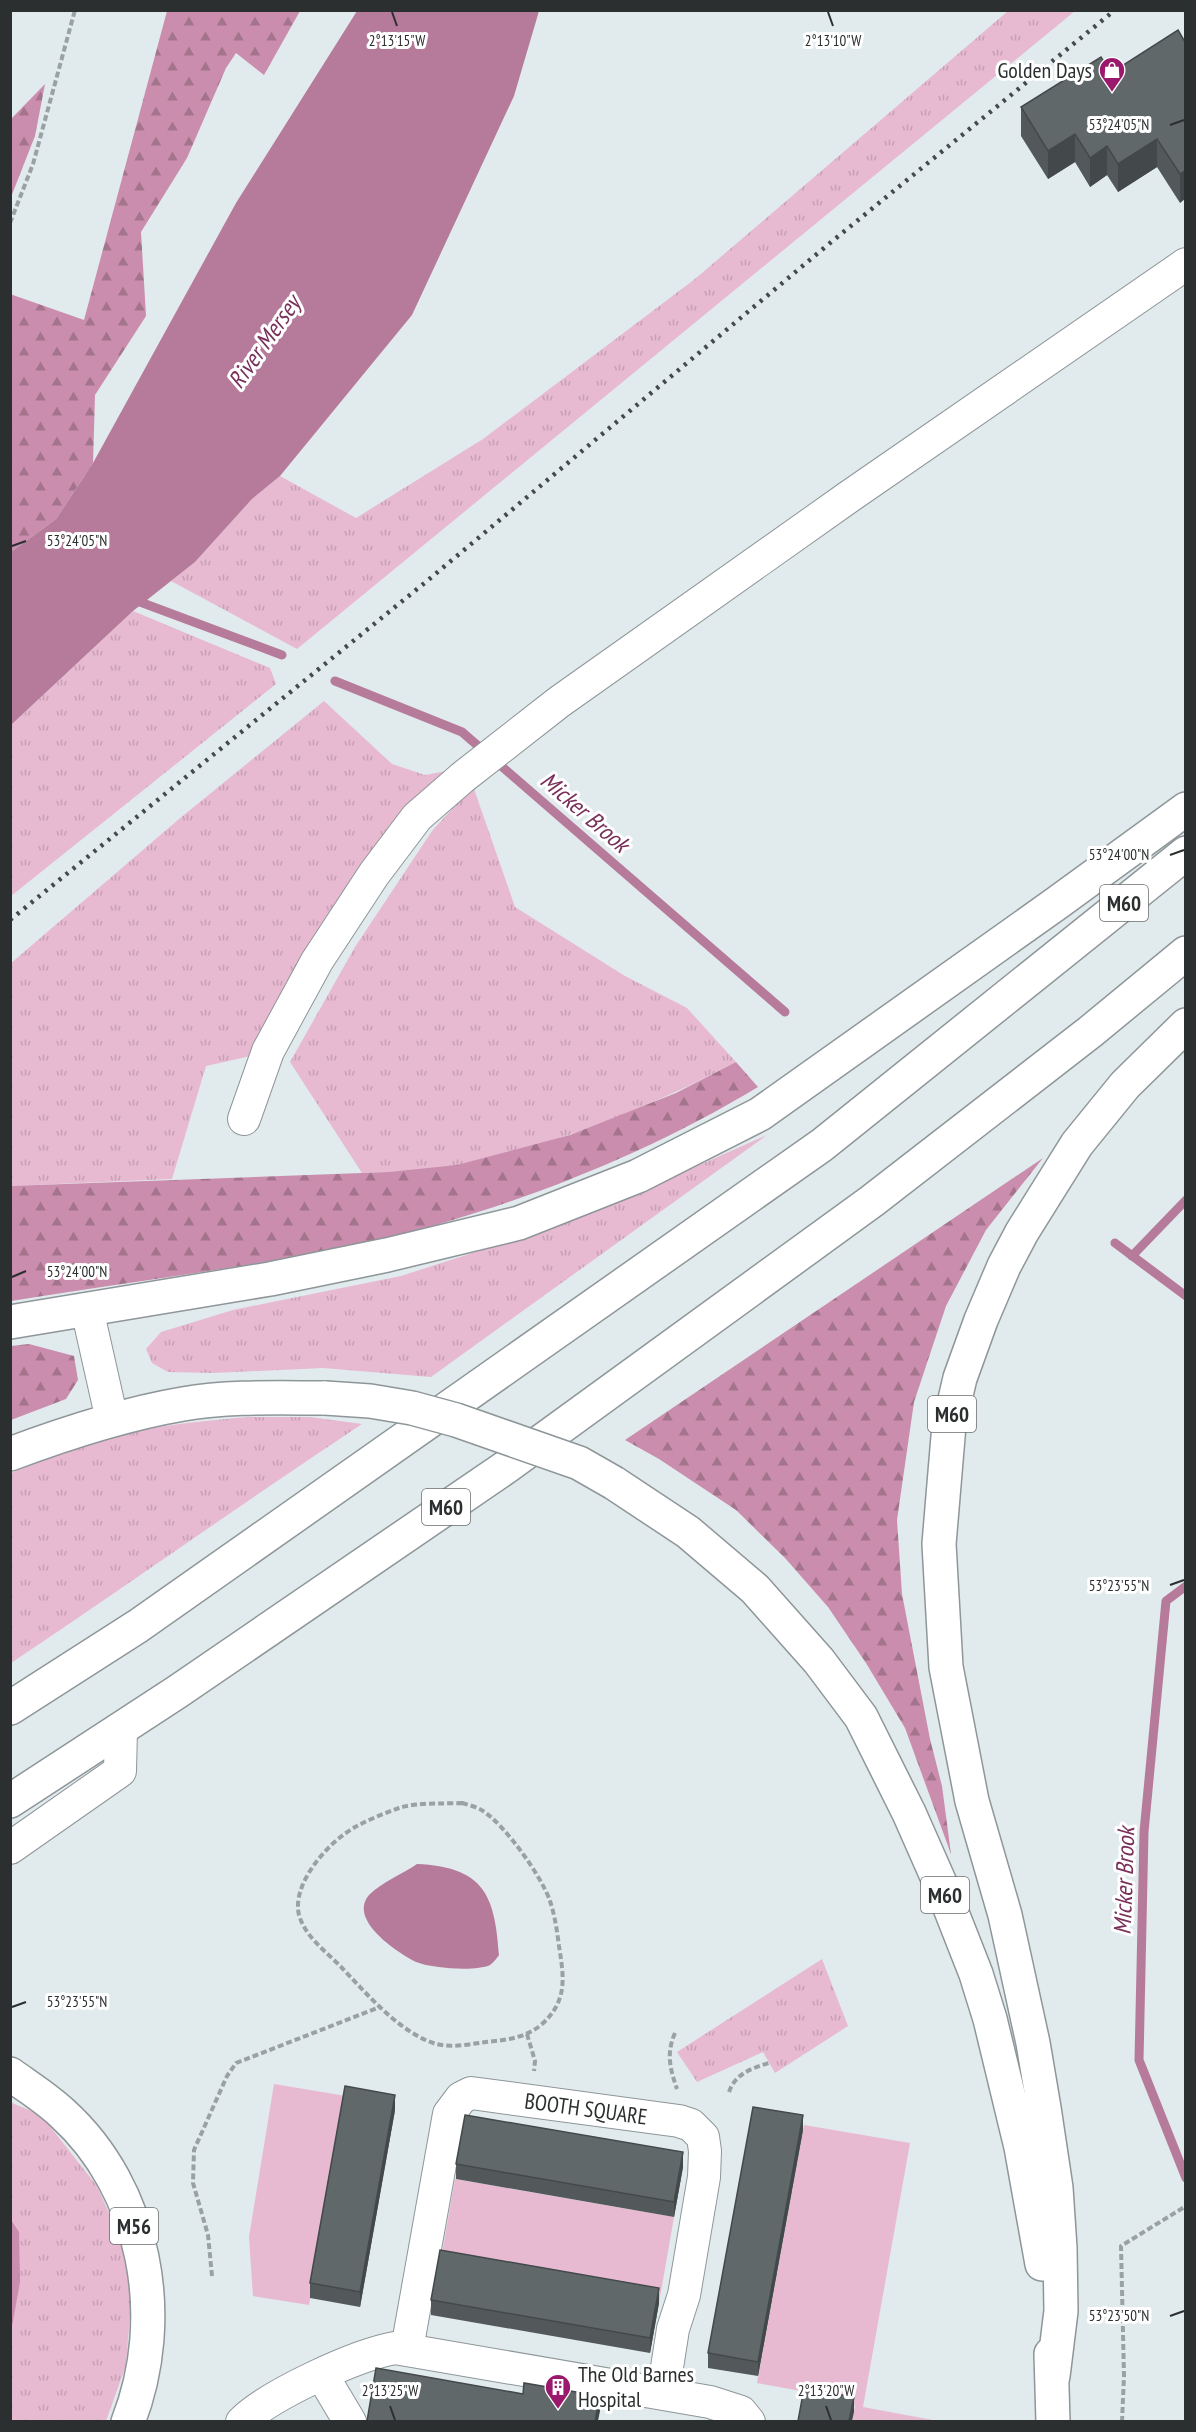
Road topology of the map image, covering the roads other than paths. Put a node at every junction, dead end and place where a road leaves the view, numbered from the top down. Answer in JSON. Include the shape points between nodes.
{"nodes":[{"id":1,"x":1185,"y":264,"type":"edge"},
{"id":2,"x":1185,"y":809,"type":"edge"},
{"id":3,"x":1185,"y":853,"type":"edge"},
{"id":4,"x":1185,"y":953,"type":"edge"},
{"id":5,"x":1185,"y":1024,"type":"edge"},
{"id":6,"x":244,"y":1119,"type":"dead end"},
{"id":7,"x":87,"y":1309,"type":"junction"},
{"id":8,"x":10,"y":1322,"type":"edge"},
{"id":9,"x":112,"y":1420,"type":"junction"},
{"id":10,"x":10,"y":1454,"type":"edge"},
{"id":11,"x":10,"y":1708,"type":"edge"},
{"id":12,"x":121,"y":1729,"type":"junction"},
{"id":13,"x":10,"y":1801,"type":"edge"},
{"id":14,"x":10,"y":1848,"type":"edge"},
{"id":15,"x":10,"y":2074,"type":"edge"},
{"id":16,"x":407,"y":2349,"type":"junction"},
{"id":17,"x":322,"y":2375,"type":"junction"},
{"id":18,"x":1053,"y":2376,"type":"junction"},
{"id":19,"x":663,"y":2393,"type":"junction"},
{"id":20,"x":128,"y":2421,"type":"edge"},
{"id":21,"x":242,"y":2421,"type":"edge"},
{"id":22,"x":350,"y":2421,"type":"edge"},
{"id":23,"x":749,"y":2421,"type":"edge"},
{"id":24,"x":1053,"y":2421,"type":"edge"}],
"edges":[{"from":1,"to":6,"type":"street","via":[[559,702],[417,817],[317,961],[268,1052]]},
{"from":2,"to":7,"type":"highway","number":"M60","via":[[760,1114],[638,1176],[519,1223],[398,1253],[270,1280]]},
{"from":3,"to":11,"type":"highway","number":"M60","via":[[822,1145],[138,1626]]},
{"from":4,"to":12,"type":"highway","number":"M60","via":[[872,1201],[506,1467]]},
{"from":5,"to":18,"type":"highway","number":"M60","via":[[1125,1085],[1077,1144],[1022,1232],[981,1320],[960,1378],[950,1425],[939,1544],[946,1667],[972,1801],[1010,1938],[1044,2108],[1060,2248],[1061,2311]]},
{"from":7,"to":8,"type":"highway","number":"M60"},
{"from":7,"to":9,"type":"street"},
{"from":9,"to":10,"type":"highway","number":"M60"},
{"from":9,"to":18,"type":"highway","number":"M60","bridge":true,"via":[[183,1404],[245,1398],[325,1398],[412,1408],[579,1463],[688,1532],[755,1589],[826,1670],[861,1717],[943,1890],[976,1974],[1035,2217]]},
{"from":12,"to":13,"type":"highway","number":"M60"},
{"from":12,"to":14,"type":"street","via":[[120,1770]]},
{"from":15,"to":20,"type":"highway","number":"M56","via":[[63,2113],[80,2132],[118,2187],[138,2239],[148,2301],[148,2333],[140,2384]]},
{"from":16,"to":17,"type":"street","via":[[368,2354]]},
{"from":16,"to":19,"type":"street"},
{"from":16,"to":19,"type":"street","name":"BOOTH SQUARE","via":[[449,2114],[461,2098],[471,2093],[680,2121],[703,2137],[704,2177]]},
{"from":17,"to":21,"type":"street","via":[[254,2410]]},
{"from":17,"to":22,"type":"street"},
{"from":18,"to":24,"type":"highway","number":"M60"},
{"from":19,"to":23,"type":"street","via":[[726,2406],[741,2412]]}]}
